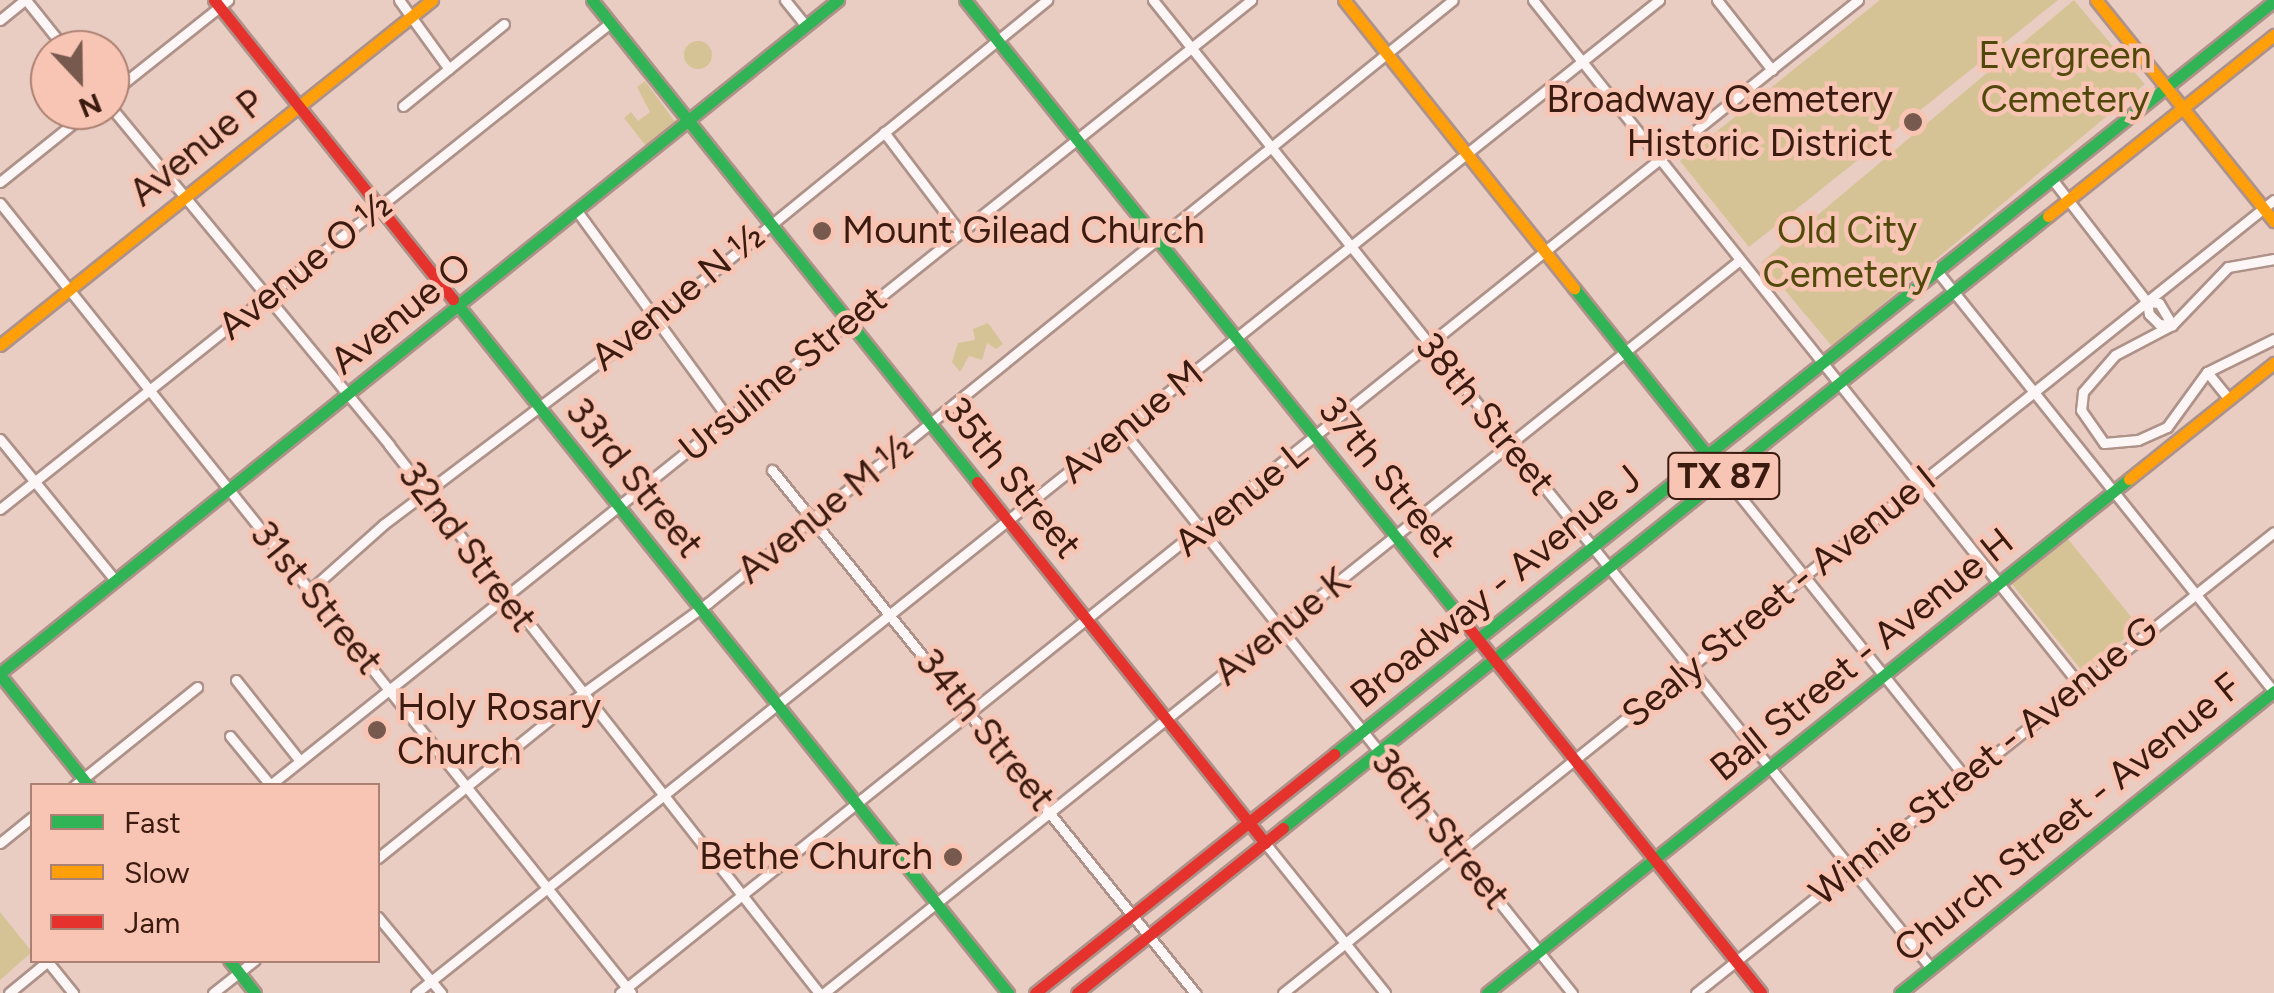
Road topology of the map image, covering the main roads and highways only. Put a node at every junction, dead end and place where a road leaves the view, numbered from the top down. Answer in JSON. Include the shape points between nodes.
{"nodes":[{"id":1,"x":432,"y":0,"type":"edge"},
{"id":2,"x":592,"y":0,"type":"edge"},
{"id":3,"x":838,"y":0,"type":"edge"},
{"id":4,"x":965,"y":0,"type":"edge"},
{"id":5,"x":1344,"y":0,"type":"edge"},
{"id":6,"x":2096,"y":0,"type":"edge"},
{"id":7,"x":2274,"y":1,"type":"edge"},
{"id":8,"x":220,"y":2,"type":"edge"},
{"id":9,"x":2274,"y":35,"type":"edge"},
{"id":10,"x":2167,"y":87,"type":"junction"},
{"id":11,"x":298,"y":105,"type":"junction"},
{"id":12,"x":2183,"y":108,"type":"junction"},
{"id":13,"x":688,"y":121,"type":"junction"},
{"id":14,"x":2269,"y":205,"type":"edge"},
{"id":15,"x":2274,"y":221,"type":"edge"},
{"id":16,"x":458,"y":306,"type":"junction"},
{"id":17,"x":0,"y":344,"type":"edge"},
{"id":18,"x":2274,"y":363,"type":"edge"},
{"id":19,"x":1708,"y":455,"type":"junction"},
{"id":20,"x":1724,"y":476,"type":"junction"},
{"id":21,"x":1479,"y":638,"type":"junction"},
{"id":22,"x":1495,"y":659,"type":"junction"},
{"id":23,"x":0,"y":674,"type":"edge"},
{"id":24,"x":2274,"y":691,"type":"edge"},
{"id":25,"x":82,"y":783,"type":"edge"},
{"id":26,"x":1249,"y":822,"type":"junction"},
{"id":27,"x":1265,"y":843,"type":"junction"},
{"id":28,"x":1655,"y":859,"type":"junction"},
{"id":29,"x":231,"y":963,"type":"edge"},
{"id":30,"x":255,"y":993,"type":"edge"},
{"id":31,"x":1008,"y":993,"type":"edge"},
{"id":32,"x":1036,"y":993,"type":"edge"},
{"id":33,"x":1077,"y":993,"type":"edge"},
{"id":34,"x":1487,"y":993,"type":"edge"},
{"id":35,"x":1760,"y":993,"type":"edge"},
{"id":36,"x":1900,"y":993,"type":"edge"}],
"edges":[{"from":1,"to":11,"type":"main road","name":"Avenue P"},
{"from":2,"to":13,"type":"main road","name":"35th Street"},
{"from":3,"to":13,"type":"main road","name":"Avenue O"},
{"from":4,"to":21,"type":"main road","name":"37th Street"},
{"from":5,"to":19,"type":"main road"},
{"from":6,"to":10,"type":"main road"},
{"from":7,"to":10,"type":"main road","name":"Broadway - Avenue J","number":"TX 87"},
{"from":8,"to":11,"type":"main road","name":"33rd Street"},
{"from":9,"to":12,"type":"main road","name":"Broadway - Avenue J","number":"TX 87"},
{"from":10,"to":12,"type":"main road"},
{"from":10,"to":19,"type":"main road","name":"Broadway - Avenue J","number":"TX 87"},
{"from":11,"to":16,"type":"main road","name":"33rd Street"},
{"from":11,"to":17,"type":"main road","name":"Avenue P"},
{"from":12,"to":14,"type":"main road"},
{"from":12,"to":20,"type":"main road","name":"Broadway - Avenue J","number":"TX 87"},
{"from":13,"to":16,"type":"main road","name":"Avenue O"},
{"from":13,"to":26,"type":"main road","name":"35th Street"},
{"from":14,"to":15,"type":"main road"},
{"from":16,"to":23,"type":"main road","name":"Avenue O"},
{"from":16,"to":31,"type":"main road","name":"33rd Street"},
{"from":18,"to":28,"type":"main road","name":"Ball Street - Avenue H"},
{"from":19,"to":20,"type":"main road"},
{"from":19,"to":21,"type":"main road","name":"Broadway - Avenue J","number":"TX 87"},
{"from":20,"to":22,"type":"main road","name":"Broadway - Avenue J","number":"TX 87"},
{"from":21,"to":22,"type":"main road","name":"37th Street"},
{"from":21,"to":26,"type":"main road","name":"Broadway - Avenue J","number":"TX 87"},
{"from":22,"to":27,"type":"main road","name":"Broadway - Avenue J","number":"TX 87"},
{"from":22,"to":28,"type":"main road","name":"37th Street"},
{"from":23,"to":25,"type":"main road"},
{"from":24,"to":36,"type":"main road","name":"Church Street - Avenue F"},
{"from":26,"to":27,"type":"main road","name":"35th Street"},
{"from":26,"to":32,"type":"main road","name":"Broadway - Avenue J","number":"TX 87"},
{"from":27,"to":33,"type":"main road","name":"Broadway - Avenue J","number":"TX 87"},
{"from":28,"to":34,"type":"main road","name":"Ball Street - Avenue H"},
{"from":28,"to":35,"type":"main road","name":"37th Street"},
{"from":29,"to":30,"type":"main road"}]}
